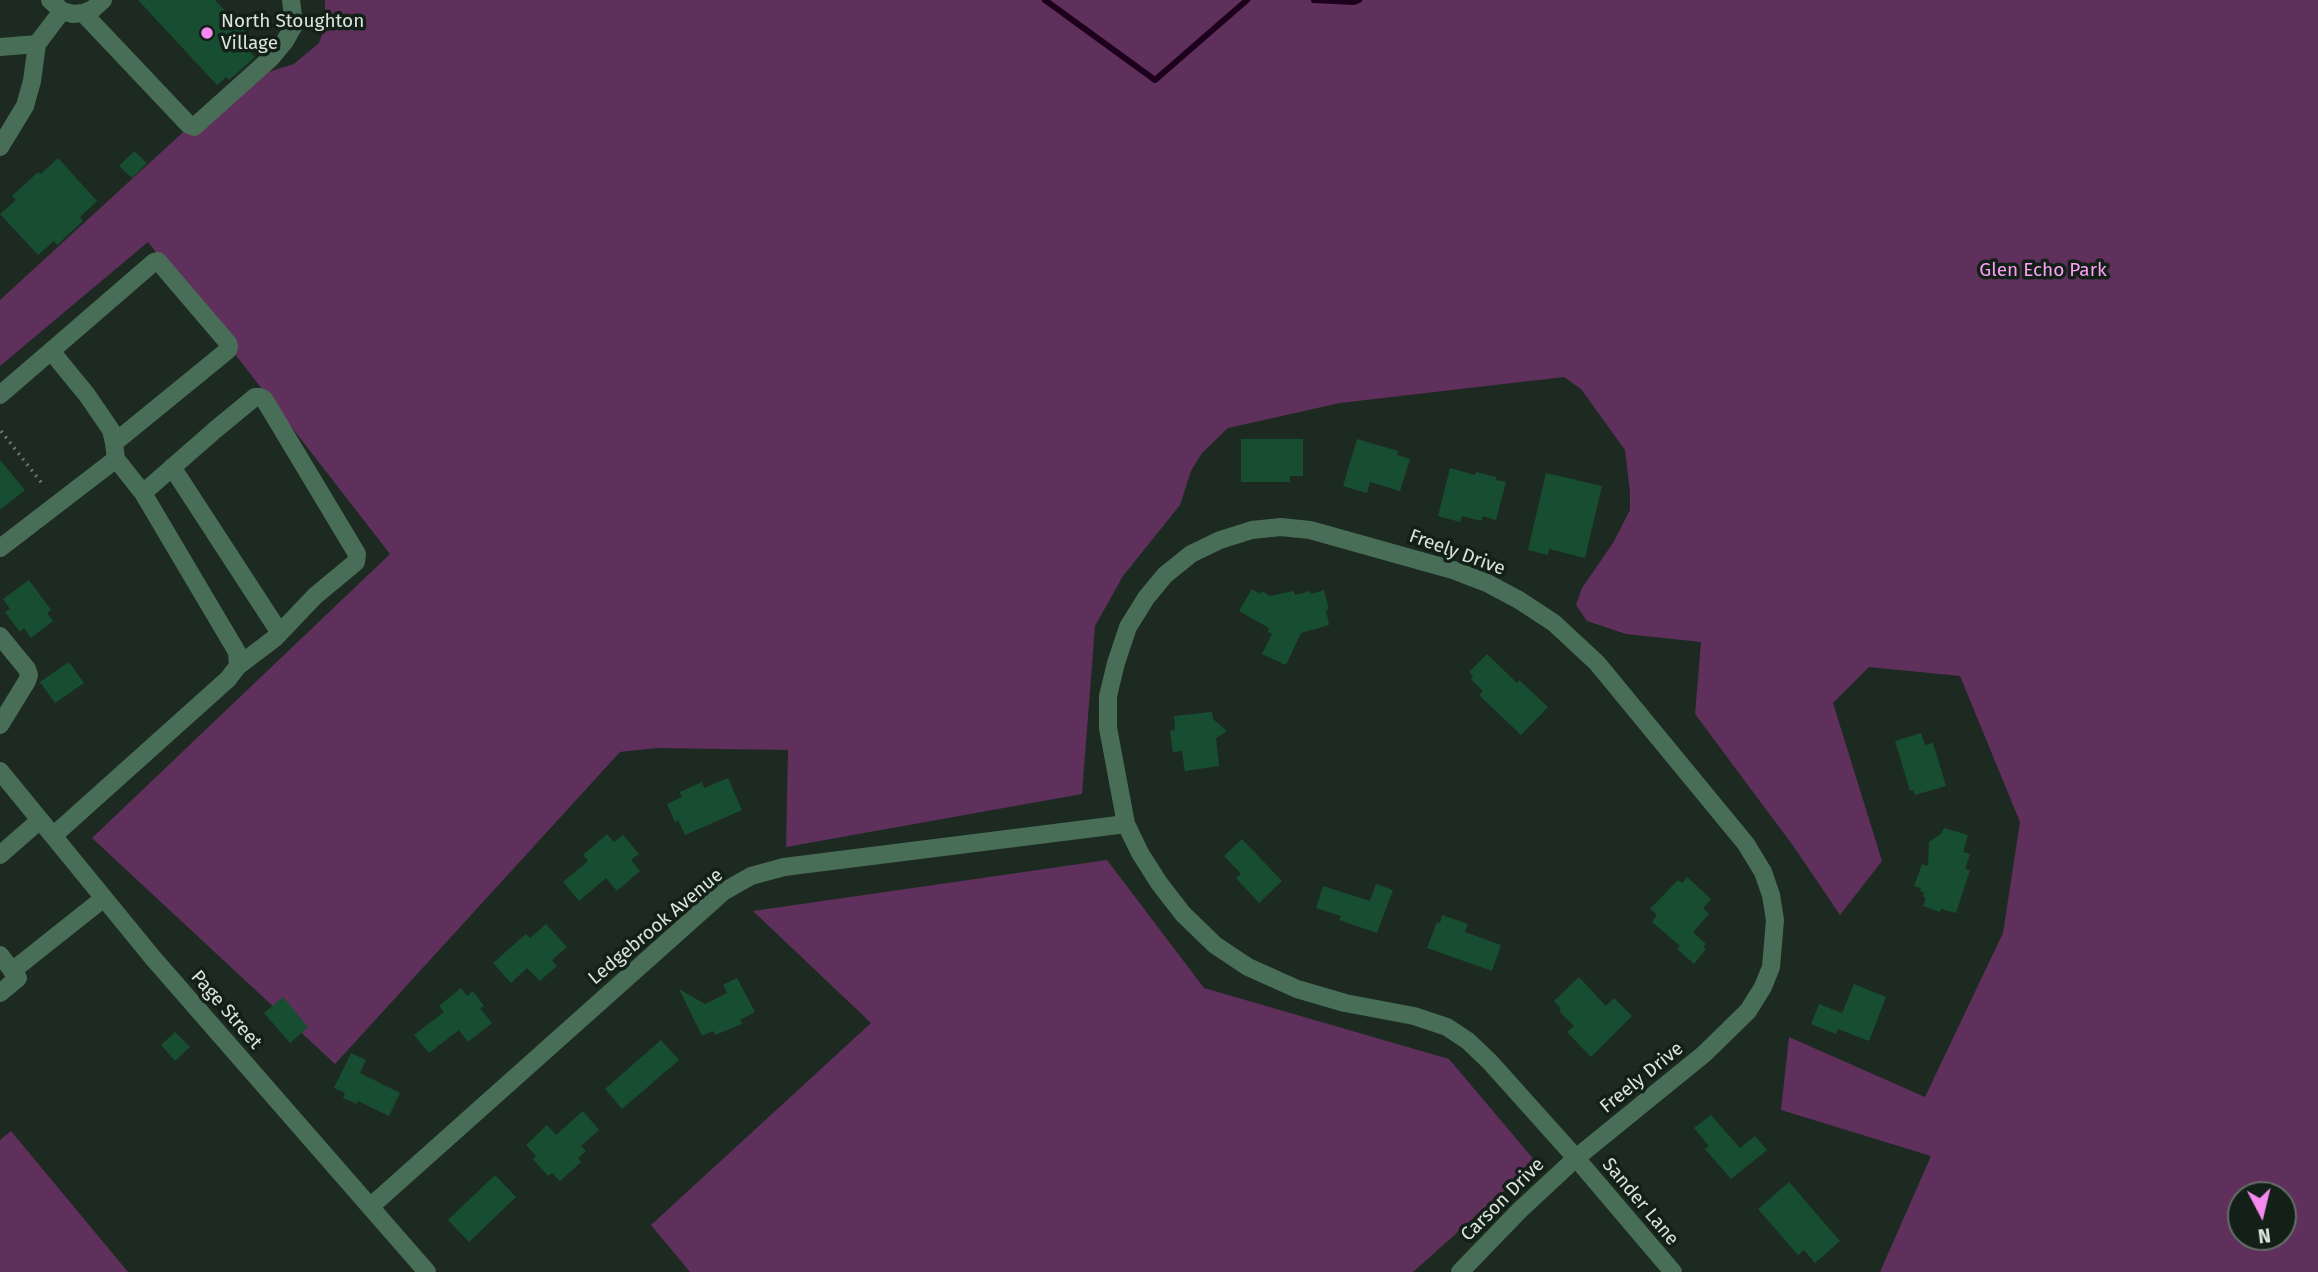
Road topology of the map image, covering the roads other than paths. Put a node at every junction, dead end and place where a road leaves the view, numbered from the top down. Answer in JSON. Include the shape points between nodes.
{"nodes":[{"id":1,"x":103,"y":0,"type":"edge"},
{"id":2,"x":291,"y":0,"type":"edge"},
{"id":3,"x":56,"y":6,"type":"edge"},
{"id":4,"x":83,"y":13,"type":"junction"},
{"id":5,"x":37,"y":44,"type":"junction"},
{"id":6,"x":0,"y":47,"type":"edge"},
{"id":7,"x":0,"y":147,"type":"edge"},
{"id":8,"x":51,"y":351,"type":"junction"},
{"id":9,"x":0,"y":395,"type":"edge"},
{"id":10,"x":115,"y":451,"type":"junction"},
{"id":11,"x":172,"y":467,"type":"junction"},
{"id":12,"x":143,"y":493,"type":"junction"},
{"id":13,"x":0,"y":548,"type":"edge"},
{"id":14,"x":280,"y":633,"type":"junction"},
{"id":15,"x":0,"y":636,"type":"edge"},
{"id":16,"x":238,"y":666,"type":"junction"},
{"id":17,"x":0,"y":725,"type":"edge"},
{"id":18,"x":0,"y":771,"type":"edge"},
{"id":19,"x":40,"y":820,"type":"junction"},
{"id":20,"x":1126,"y":824,"type":"junction"},
{"id":21,"x":53,"y":836,"type":"junction"},
{"id":22,"x":0,"y":855,"type":"edge"},
{"id":23,"x":104,"y":898,"type":"junction"},
{"id":24,"x":0,"y":955,"type":"edge"},
{"id":25,"x":12,"y":971,"type":"junction"},
{"id":26,"x":0,"y":993,"type":"edge"},
{"id":27,"x":1576,"y":1158,"type":"junction"},
{"id":28,"x":370,"y":1207,"type":"junction"},
{"id":29,"x":427,"y":1272,"type":"edge"},
{"id":30,"x":1460,"y":1272,"type":"edge"},
{"id":31,"x":1673,"y":1272,"type":"edge"}],
"edges":[{"from":1,"to":4,"type":"street"},
{"from":2,"to":4,"type":"street","via":[[294,25],[285,41],[194,127]]},
{"from":3,"to":4,"type":"street"},
{"from":3,"to":5,"type":"street"},
{"from":5,"to":6,"type":"street"},
{"from":5,"to":7,"type":"street","via":[[25,106]]},
{"from":8,"to":9,"type":"street"},
{"from":8,"to":10,"type":"street","via":[[111,430]]},
{"from":8,"to":10,"type":"street","via":[[158,261],[228,343],[228,350]]},
{"from":10,"to":12,"type":"street"},
{"from":10,"to":13,"type":"street"},
{"from":11,"to":12,"type":"street"},
{"from":11,"to":14,"type":"street"},
{"from":11,"to":14,"type":"street","via":[[255,397],[264,399],[357,554],[356,562]]},
{"from":12,"to":16,"type":"street","via":[[231,640]]},
{"from":14,"to":16,"type":"street"},
{"from":15,"to":17,"type":"street","via":[[29,675]]},
{"from":16,"to":21,"type":"street","via":[[228,680]]},
{"from":18,"to":19,"type":"street","name":"Page Street"},
{"from":19,"to":21,"type":"street","name":"Page Street"},
{"from":19,"to":22,"type":"street"},
{"from":20,"to":27,"type":"street","name":"Freely Drive","via":[[1159,883],[1215,944],[1248,967],[1297,989],[1447,1027],[1490,1062]]},
{"from":20,"to":27,"type":"street","name":"Freely Drive","via":[[1108,728],[1108,696],[1116,663],[1128,627],[1165,575],[1191,554],[1220,540],[1281,527],[1339,537],[1453,569],[1519,600],[1554,623],[1597,663],[1746,844],[1763,872],[1775,920],[1770,967],[1748,1011],[1704,1054]]},
{"from":20,"to":28,"type":"street","name":"Ledgebrook Avenue","via":[[751,876],[723,892]]},
{"from":21,"to":23,"type":"street","name":"Page Street"},
{"from":23,"to":25,"type":"street"},
{"from":23,"to":28,"type":"street","name":"Page Street"},
{"from":24,"to":25,"type":"street"},
{"from":25,"to":26,"type":"street","via":[[18,978]]},
{"from":27,"to":30,"type":"street","name":"Carson Drive"},
{"from":27,"to":31,"type":"street","name":"Sander Lane"},
{"from":28,"to":29,"type":"street","name":"Page Street"}]}
